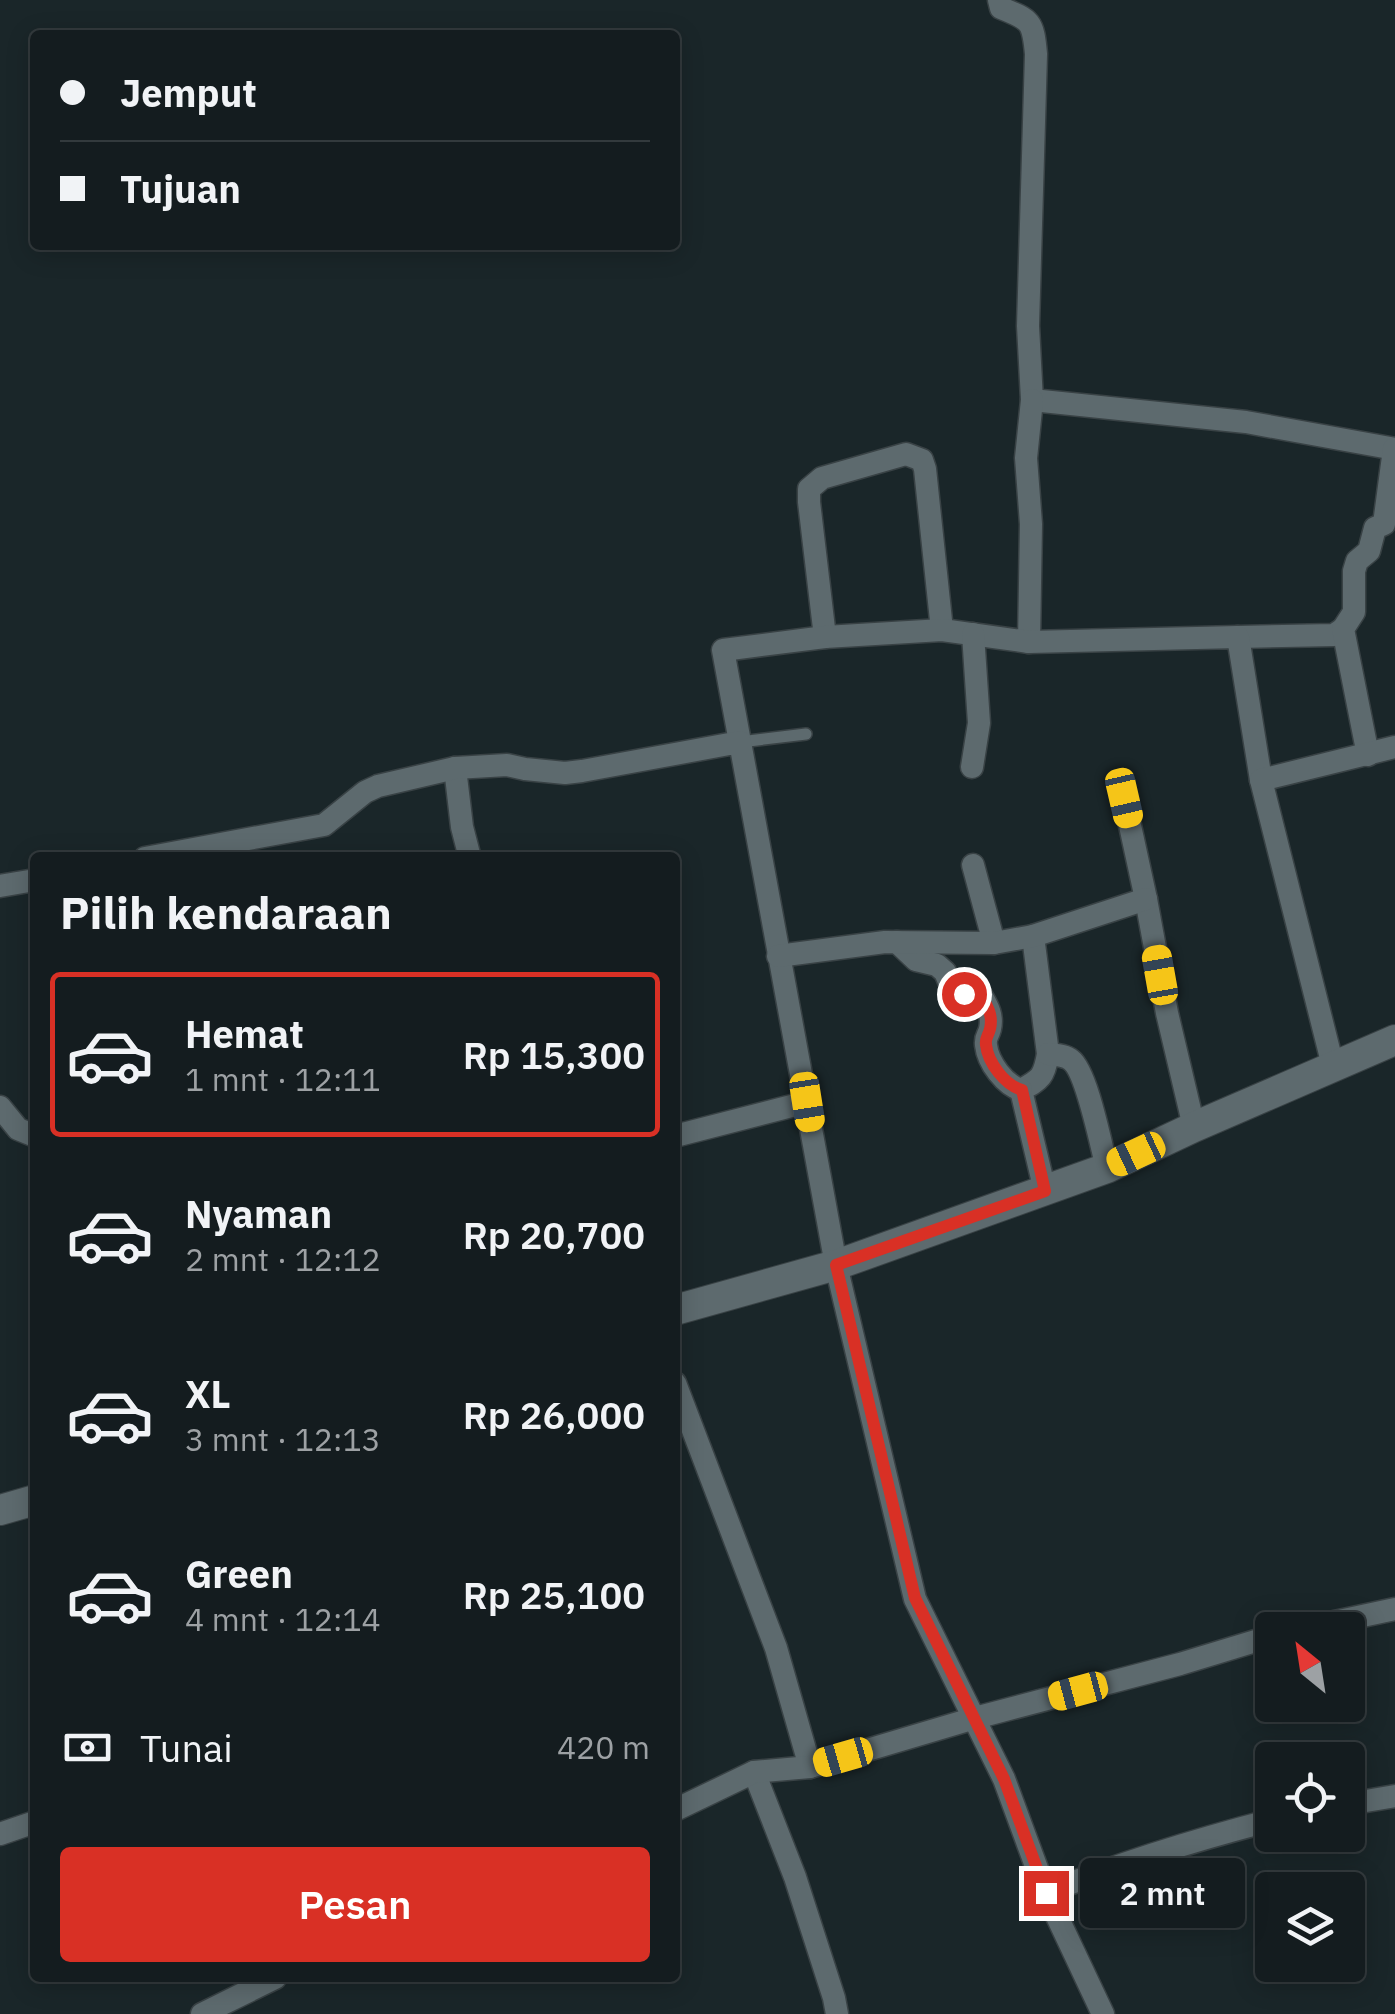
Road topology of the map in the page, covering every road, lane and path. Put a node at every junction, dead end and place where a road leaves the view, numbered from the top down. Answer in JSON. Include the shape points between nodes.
{"nodes":[{"id":1,"x":999,"y":0,"type":"edge"},
{"id":2,"x":1032,"y":400,"type":"junction"},
{"id":3,"x":1395,"y":449,"type":"edge"},
{"id":4,"x":1343,"y":629,"type":"junction"},
{"id":5,"x":942,"y":630,"type":"junction"},
{"id":6,"x":973,"y":634,"type":"junction"},
{"id":7,"x":825,"y":636,"type":"junction"},
{"id":8,"x":1238,"y":636,"type":"junction"},
{"id":9,"x":1029,"y":642,"type":"junction"},
{"id":10,"x":806,"y":734,"type":"dead end"},
{"id":11,"x":740,"y":742,"type":"junction"},
{"id":12,"x":1395,"y":748,"type":"edge"},
{"id":13,"x":1368,"y":754,"type":"junction"},
{"id":14,"x":972,"y":767,"type":"dead end"},
{"id":15,"x":454,"y":768,"type":"junction"},
{"id":16,"x":1262,"y":780,"type":"junction"},
{"id":17,"x":1124,"y":798,"type":"dead end"},
{"id":18,"x":220,"y":850,"type":"edge"},
{"id":19,"x":468,"y":852,"type":"edge"},
{"id":20,"x":973,"y":865,"type":"dead end"},
{"id":21,"x":30,"y":881,"type":"edge"},
{"id":22,"x":0,"y":886,"type":"edge"},
{"id":23,"x":1146,"y":898,"type":"junction"},
{"id":24,"x":1033,"y":936,"type":"junction"},
{"id":25,"x":897,"y":942,"type":"junction"},
{"id":26,"x":994,"y":943,"type":"junction"},
{"id":27,"x":778,"y":956,"type":"junction"},
{"id":28,"x":1395,"y":1040,"type":"edge"},
{"id":29,"x":1048,"y":1054,"type":"junction"},
{"id":30,"x":1332,"y":1066,"type":"junction"},
{"id":31,"x":1022,"y":1090,"type":"junction"},
{"id":32,"x":807,"y":1102,"type":"junction"},
{"id":33,"x":0,"y":1107,"type":"edge"},
{"id":34,"x":1194,"y":1127,"type":"junction"},
{"id":35,"x":30,"y":1134,"type":"edge"},
{"id":36,"x":680,"y":1135,"type":"edge"},
{"id":37,"x":1107,"y":1168,"type":"junction"},
{"id":38,"x":1045,"y":1191,"type":"junction"},
{"id":39,"x":836,"y":1265,"type":"junction"},
{"id":40,"x":680,"y":1309,"type":"edge"},
{"id":41,"x":680,"y":1396,"type":"edge"},
{"id":42,"x":30,"y":1501,"type":"edge"},
{"id":43,"x":0,"y":1510,"type":"edge"},
{"id":44,"x":1395,"y":1609,"type":"edge"},
{"id":45,"x":1365,"y":1615,"type":"edge"},
{"id":46,"x":1255,"y":1641,"type":"edge"},
{"id":47,"x":975,"y":1718,"type":"junction"},
{"id":48,"x":810,"y":1767,"type":"junction"},
{"id":49,"x":754,"y":1772,"type":"junction"},
{"id":50,"x":1395,"y":1796,"type":"edge"},
{"id":51,"x":1365,"y":1801,"type":"edge"},
{"id":52,"x":680,"y":1808,"type":"edge"},
{"id":53,"x":30,"y":1824,"type":"edge"},
{"id":54,"x":1255,"y":1825,"type":"edge"},
{"id":55,"x":0,"y":1834,"type":"edge"},
{"id":56,"x":1046,"y":1893,"type":"junction"},
{"id":57,"x":267,"y":1982,"type":"edge"},
{"id":58,"x":202,"y":2014,"type":"edge"},
{"id":59,"x":837,"y":2014,"type":"edge"},
{"id":60,"x":1103,"y":2014,"type":"edge"}],
"edges":[{"from":1,"to":2,"type":"street","via":[[1001,8],[1032,24],[1036,54]]},
{"from":2,"to":3,"type":"street","via":[[1246,422]]},
{"from":2,"to":9,"type":"street","via":[[1026,458]]},
{"from":3,"to":4,"type":"street","via":[[1384,524],[1357,561],[1354,612]]},
{"from":4,"to":8,"type":"street","via":[[1334,635]]},
{"from":4,"to":13,"type":"street"},
{"from":5,"to":6,"type":"street"},
{"from":5,"to":7,"type":"street"},
{"from":5,"to":7,"type":"street","via":[[925,470],[922,460],[906,454],[822,478],[809,489]]},
{"from":6,"to":9,"type":"street"},
{"from":6,"to":14,"type":"street","via":[[979,723]]},
{"from":7,"to":11,"type":"street","via":[[724,650]]},
{"from":8,"to":9,"type":"street"},
{"from":8,"to":16,"type":"street"},
{"from":10,"to":11,"type":"lane"},
{"from":11,"to":15,"type":"street","via":[[582,772]]},
{"from":11,"to":27,"type":"street"},
{"from":12,"to":13,"type":"street"},
{"from":13,"to":16,"type":"street"},
{"from":15,"to":18,"type":"street","via":[[378,786],[324,825]]},
{"from":15,"to":19,"type":"street"},
{"from":16,"to":30,"type":"street"},
{"from":17,"to":23,"type":"street"},
{"from":20,"to":26,"type":"street"},
{"from":21,"to":22,"type":"street"},
{"from":23,"to":24,"type":"street"},
{"from":23,"to":34,"type":"street"},
{"from":24,"to":26,"type":"street"},
{"from":24,"to":29,"type":"street"},
{"from":25,"to":26,"type":"street"},
{"from":25,"to":27,"type":"street"},
{"from":25,"to":31,"type":"street","via":[[916,960],[945,972],[953,991],[982,997],[992,1022],[986,1048],[1006,1082]]},
{"from":27,"to":32,"type":"street"},
{"from":28,"to":30,"type":"street"},
{"from":29,"to":31,"type":"street","via":[[1040,1080]]},
{"from":29,"to":37,"type":"street","via":[[1076,1064]]},
{"from":30,"to":34,"type":"street"},
{"from":31,"to":38,"type":"street"},
{"from":32,"to":36,"type":"street"},
{"from":32,"to":39,"type":"street"},
{"from":33,"to":35,"type":"street"},
{"from":34,"to":37,"type":"street"},
{"from":37,"to":38,"type":"street"},
{"from":38,"to":39,"type":"street"},
{"from":39,"to":40,"type":"street"},
{"from":39,"to":47,"type":"street","via":[[915,1598]]},
{"from":41,"to":48,"type":"street","via":[[776,1648]]},
{"from":42,"to":43,"type":"street"},
{"from":44,"to":45,"type":"street"},
{"from":46,"to":47,"type":"street"},
{"from":47,"to":48,"type":"street"},
{"from":47,"to":56,"type":"street"},
{"from":48,"to":49,"type":"street"},
{"from":49,"to":52,"type":"street"},
{"from":49,"to":59,"type":"street","via":[[796,1876]]},
{"from":50,"to":51,"type":"street"},
{"from":53,"to":55,"type":"street"},
{"from":54,"to":56,"type":"street"},
{"from":56,"to":60,"type":"street"},
{"from":57,"to":58,"type":"street"}]}
